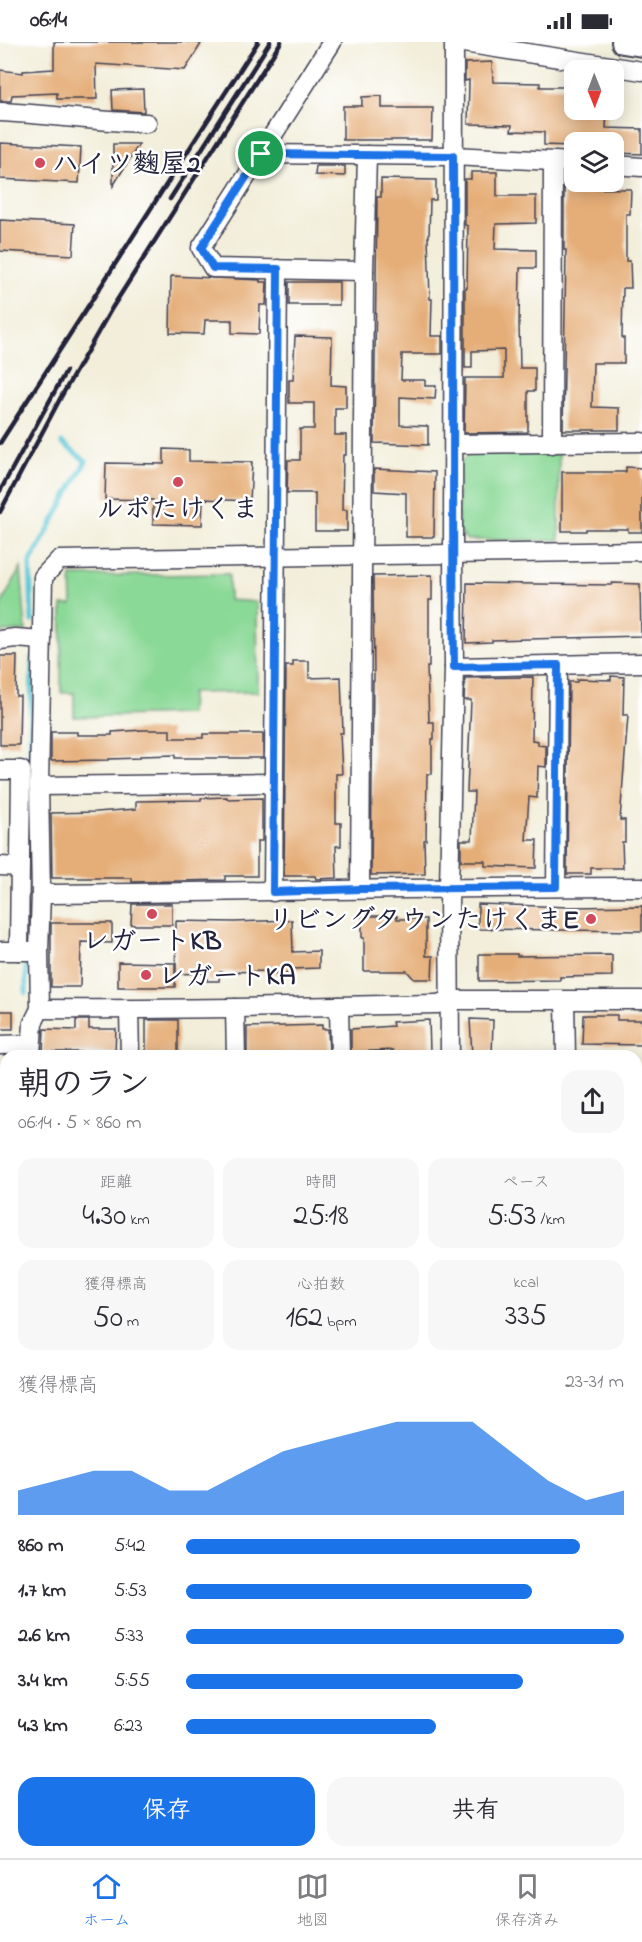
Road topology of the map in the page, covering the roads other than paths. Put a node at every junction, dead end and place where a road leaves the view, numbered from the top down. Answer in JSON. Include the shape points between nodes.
{"nodes":[{"id":1,"x":332,"y":42,"type":"edge"},
{"id":2,"x":456,"y":42,"type":"edge"},
{"id":3,"x":623,"y":42,"type":"edge"},
{"id":4,"x":642,"y":45,"type":"edge"},
{"id":5,"x":642,"y":71,"type":"edge"},
{"id":6,"x":0,"y":112,"type":"edge"},
{"id":7,"x":147,"y":123,"type":"dead end"},
{"id":8,"x":261,"y":154,"type":"junction"},
{"id":9,"x":367,"y":155,"type":"junction"},
{"id":10,"x":453,"y":156,"type":"junction"},
{"id":11,"x":553,"y":161,"type":"junction"},
{"id":12,"x":564,"y":162,"type":"edge"},
{"id":13,"x":624,"y":166,"type":"edge"},
{"id":14,"x":642,"y":167,"type":"edge"},
{"id":15,"x":278,"y":269,"type":"junction"},
{"id":16,"x":364,"y":271,"type":"junction"},
{"id":17,"x":642,"y":442,"type":"edge"},
{"id":18,"x":454,"y":444,"type":"junction"},
{"id":19,"x":552,"y":444,"type":"junction"},
{"id":20,"x":642,"y":551,"type":"edge"},
{"id":21,"x":362,"y":555,"type":"junction"},
{"id":22,"x":453,"y":555,"type":"junction"},
{"id":23,"x":276,"y":556,"type":"junction"},
{"id":24,"x":0,"y":640,"type":"edge"},
{"id":25,"x":42,"y":640,"type":"junction"},
{"id":26,"x":642,"y":663,"type":"edge"},
{"id":27,"x":558,"y":665,"type":"junction"},
{"id":28,"x":454,"y":667,"type":"junction"},
{"id":29,"x":0,"y":770,"type":"edge"},
{"id":30,"x":273,"y":783,"type":"junction"},
{"id":31,"x":39,"y":786,"type":"junction"},
{"id":32,"x":0,"y":866,"type":"edge"},
{"id":33,"x":20,"y":867,"type":"junction"},
{"id":34,"x":556,"y":887,"type":"junction"},
{"id":35,"x":642,"y":887,"type":"edge"},
{"id":36,"x":449,"y":888,"type":"junction"},
{"id":37,"x":360,"y":889,"type":"junction"},
{"id":38,"x":273,"y":892,"type":"junction"},
{"id":39,"x":41,"y":894,"type":"junction"},
{"id":40,"x":0,"y":951,"type":"edge"},
{"id":41,"x":20,"y":951,"type":"junction"},
{"id":42,"x":39,"y":951,"type":"junction"},
{"id":43,"x":450,"y":1000,"type":"junction"},
{"id":44,"x":642,"y":1000,"type":"edge"},
{"id":45,"x":565,"y":1001,"type":"junction"},
{"id":46,"x":339,"y":1006,"type":"junction"},
{"id":47,"x":236,"y":1008,"type":"junction"},
{"id":48,"x":40,"y":1009,"type":"junction"},
{"id":49,"x":129,"y":1010,"type":"junction"},
{"id":50,"x":0,"y":1045,"type":"edge"},
{"id":51,"x":30,"y":1050,"type":"edge"},
{"id":52,"x":130,"y":1050,"type":"edge"},
{"id":53,"x":236,"y":1050,"type":"edge"},
{"id":54,"x":340,"y":1050,"type":"edge"},
{"id":55,"x":450,"y":1050,"type":"edge"},
{"id":56,"x":566,"y":1050,"type":"edge"}],
"edges":[{"from":1,"to":8,"type":"street"},
{"from":2,"to":5,"type":"street"},
{"from":2,"to":10,"type":"street"},
{"from":3,"to":4,"type":"street"},
{"from":6,"to":7,"type":"street"},
{"from":8,"to":9,"type":"street"},
{"from":8,"to":15,"type":"street","via":[[201,248],[213,268]]},
{"from":9,"to":10,"type":"street"},
{"from":9,"to":16,"type":"street"},
{"from":10,"to":11,"type":"street"},
{"from":10,"to":18,"type":"street"},
{"from":11,"to":12,"type":"street"},
{"from":11,"to":19,"type":"street"},
{"from":13,"to":14,"type":"street"},
{"from":15,"to":16,"type":"street"},
{"from":15,"to":23,"type":"street"},
{"from":16,"to":21,"type":"street"},
{"from":17,"to":19,"type":"street"},
{"from":18,"to":19,"type":"street"},
{"from":18,"to":22,"type":"street"},
{"from":20,"to":22,"type":"street"},
{"from":21,"to":22,"type":"street"},
{"from":21,"to":23,"type":"street"},
{"from":21,"to":37,"type":"street"},
{"from":22,"to":28,"type":"street"},
{"from":23,"to":25,"type":"street","via":[[59,560],[43,577]]},
{"from":23,"to":30,"type":"street"},
{"from":24,"to":25,"type":"street"},
{"from":25,"to":31,"type":"street"},
{"from":26,"to":27,"type":"street"},
{"from":27,"to":28,"type":"street"},
{"from":27,"to":34,"type":"street"},
{"from":28,"to":36,"type":"street"},
{"from":29,"to":33,"type":"street","via":[[21,770]]},
{"from":30,"to":31,"type":"street"},
{"from":30,"to":38,"type":"street"},
{"from":31,"to":39,"type":"street"},
{"from":32,"to":33,"type":"street"},
{"from":33,"to":41,"type":"street"},
{"from":34,"to":35,"type":"street"},
{"from":34,"to":36,"type":"street"},
{"from":36,"to":37,"type":"street"},
{"from":36,"to":43,"type":"street"},
{"from":37,"to":38,"type":"street"},
{"from":38,"to":39,"type":"street"},
{"from":39,"to":42,"type":"street"},
{"from":40,"to":41,"type":"street"},
{"from":41,"to":42,"type":"street"},
{"from":42,"to":48,"type":"street"},
{"from":43,"to":45,"type":"street"},
{"from":43,"to":46,"type":"street","via":[[438,1004]]},
{"from":43,"to":55,"type":"street"},
{"from":44,"to":45,"type":"street"},
{"from":45,"to":56,"type":"street"},
{"from":46,"to":47,"type":"street"},
{"from":46,"to":54,"type":"street"},
{"from":47,"to":49,"type":"street"},
{"from":47,"to":53,"type":"street"},
{"from":48,"to":49,"type":"street"},
{"from":48,"to":51,"type":"street","via":[[33,1023]]},
{"from":49,"to":52,"type":"street"},
{"from":50,"to":51,"type":"street"}]}
